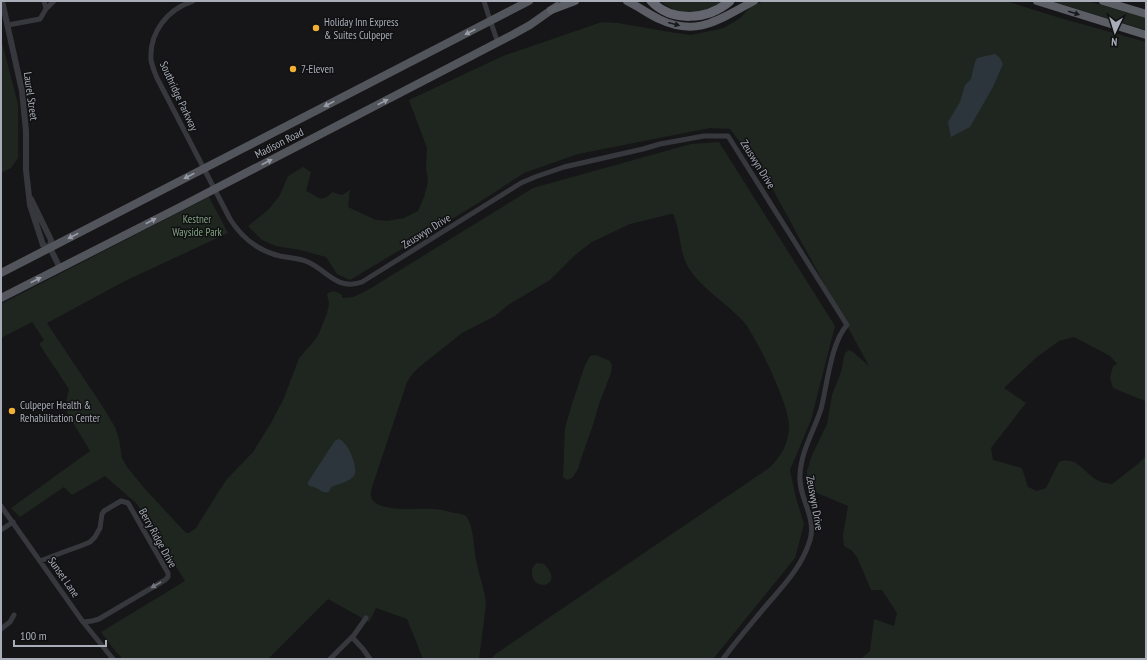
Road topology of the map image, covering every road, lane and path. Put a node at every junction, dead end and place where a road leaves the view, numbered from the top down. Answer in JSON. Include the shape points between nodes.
{"nodes":[{"id":1,"x":2,"y":1,"type":"edge"},
{"id":2,"x":44,"y":1,"type":"edge"},
{"id":3,"x":54,"y":1,"type":"edge"},
{"id":4,"x":193,"y":1,"type":"edge"},
{"id":5,"x":484,"y":1,"type":"edge"},
{"id":6,"x":529,"y":1,"type":"edge"},
{"id":7,"x":564,"y":1,"type":"edge"},
{"id":8,"x":575,"y":1,"type":"edge"},
{"id":9,"x":627,"y":1,"type":"edge"},
{"id":10,"x":636,"y":1,"type":"edge"},
{"id":11,"x":651,"y":1,"type":"edge"},
{"id":12,"x":730,"y":1,"type":"edge"},
{"id":13,"x":754,"y":1,"type":"edge"},
{"id":14,"x":1037,"y":1,"type":"edge"},
{"id":15,"x":1103,"y":1,"type":"edge"},
{"id":16,"x":46,"y":9,"type":"junction"},
{"id":17,"x":551,"y":10,"type":"junction"},
{"id":18,"x":649,"y":13,"type":"junction"},
{"id":19,"x":1146,"y":14,"type":"edge"},
{"id":20,"x":490,"y":21,"type":"junction"},
{"id":21,"x":8,"y":25,"type":"junction"},
{"id":22,"x":1146,"y":35,"type":"edge"},
{"id":23,"x":498,"y":43,"type":"junction"},
{"id":24,"x":203,"y":169,"type":"junction"},
{"id":25,"x":214,"y":189,"type":"junction"},
{"id":26,"x":50,"y":248,"type":"junction"},
{"id":27,"x":60,"y":268,"type":"junction"},
{"id":28,"x":1,"y":273,"type":"edge"},
{"id":29,"x":1,"y":298,"type":"edge"},
{"id":30,"x":1,"y":506,"type":"edge"},
{"id":31,"x":13,"y":522,"type":"junction"},
{"id":32,"x":1,"y":530,"type":"edge"},
{"id":33,"x":40,"y":561,"type":"junction"},
{"id":34,"x":14,"y":615,"type":"dead end"},
{"id":35,"x":366,"y":618,"type":"dead end"},
{"id":36,"x":83,"y":622,"type":"junction"},
{"id":37,"x":1,"y":629,"type":"edge"},
{"id":38,"x":352,"y":637,"type":"junction"},
{"id":39,"x":113,"y":659,"type":"edge"},
{"id":40,"x":330,"y":659,"type":"edge"},
{"id":41,"x":370,"y":659,"type":"edge"},
{"id":42,"x":723,"y":659,"type":"edge"}],
"edges":[{"from":1,"to":21,"type":"street","name":"Laurel Street"},
{"from":2,"to":16,"type":"street"},
{"from":3,"to":16,"type":"street"},
{"from":4,"to":24,"type":"street","name":"Southridge Parkway","via":[[178,7],[164,20],[156,35],[151,60],[157,78]]},
{"from":5,"to":20,"type":"street"},
{"from":6,"to":20,"type":"main road","name":"Madison Road"},
{"from":7,"to":17,"type":"main road","name":"Madison Road"},
{"from":8,"to":17,"type":"highway"},
{"from":9,"to":18,"type":"highway"},
{"from":10,"to":18,"type":"highway"},
{"from":11,"to":12,"type":"highway","via":[[662,10],[690,16],[709,14]]},
{"from":18,"to":13,"type":"highway","one_way":true,"via":[[672,24],[700,26],[719,20]]},
{"from":14,"to":22,"type":"highway","one_way":true},
{"from":15,"to":19,"type":"highway"},
{"from":16,"to":21,"type":"street","via":[[40,19]]},
{"from":17,"to":23,"type":"main road","name":"Madison Road"},
{"from":20,"to":23,"type":"street"},
{"from":20,"to":24,"type":"main road","name":"Madison Road","one_way":true},
{"from":21,"to":26,"type":"street","name":"Laurel Street","via":[[24,107],[29,196],[51,240]]},
{"from":25,"to":23,"type":"main road","name":"Madison Road","one_way":true},
{"from":24,"to":25,"type":"street","name":"Southridge Parkway"},
{"from":24,"to":26,"type":"main road","name":"Madison Road","one_way":true},
{"from":27,"to":25,"type":"main road","name":"Madison Road","one_way":true},
{"from":25,"to":42,"type":"street","name":"Zeuswyn Drive","via":[[235,228],[249,242],[268,252],[308,262],[336,281],[356,284],[535,177],[564,167],[682,139],[728,136],[847,325],[837,341],[817,422],[801,464],[801,489],[812,529],[810,542],[791,577]]},
{"from":26,"to":27,"type":"street","name":"Laurel Street"},
{"from":26,"to":28,"type":"main road","name":"Madison Road"},
{"from":29,"to":27,"type":"main road","name":"Madison Road","one_way":true},
{"from":30,"to":31,"type":"street","name":"Sunset Lane"},
{"from":31,"to":32,"type":"street"},
{"from":31,"to":33,"type":"street","name":"Sunset Lane"},
{"from":33,"to":36,"type":"street","name":"Sunset Lane"},
{"from":33,"to":36,"type":"street","name":"Berry Ridge Drive","one_way":true,"via":[[90,542],[100,525],[102,514],[121,501],[128,503],[168,572],[168,577],[99,619]]},
{"from":34,"to":37,"type":"street"},
{"from":35,"to":38,"type":"street"},
{"from":36,"to":39,"type":"street","name":"Sunset Lane"},
{"from":38,"to":40,"type":"street"},
{"from":38,"to":41,"type":"street"}]}
